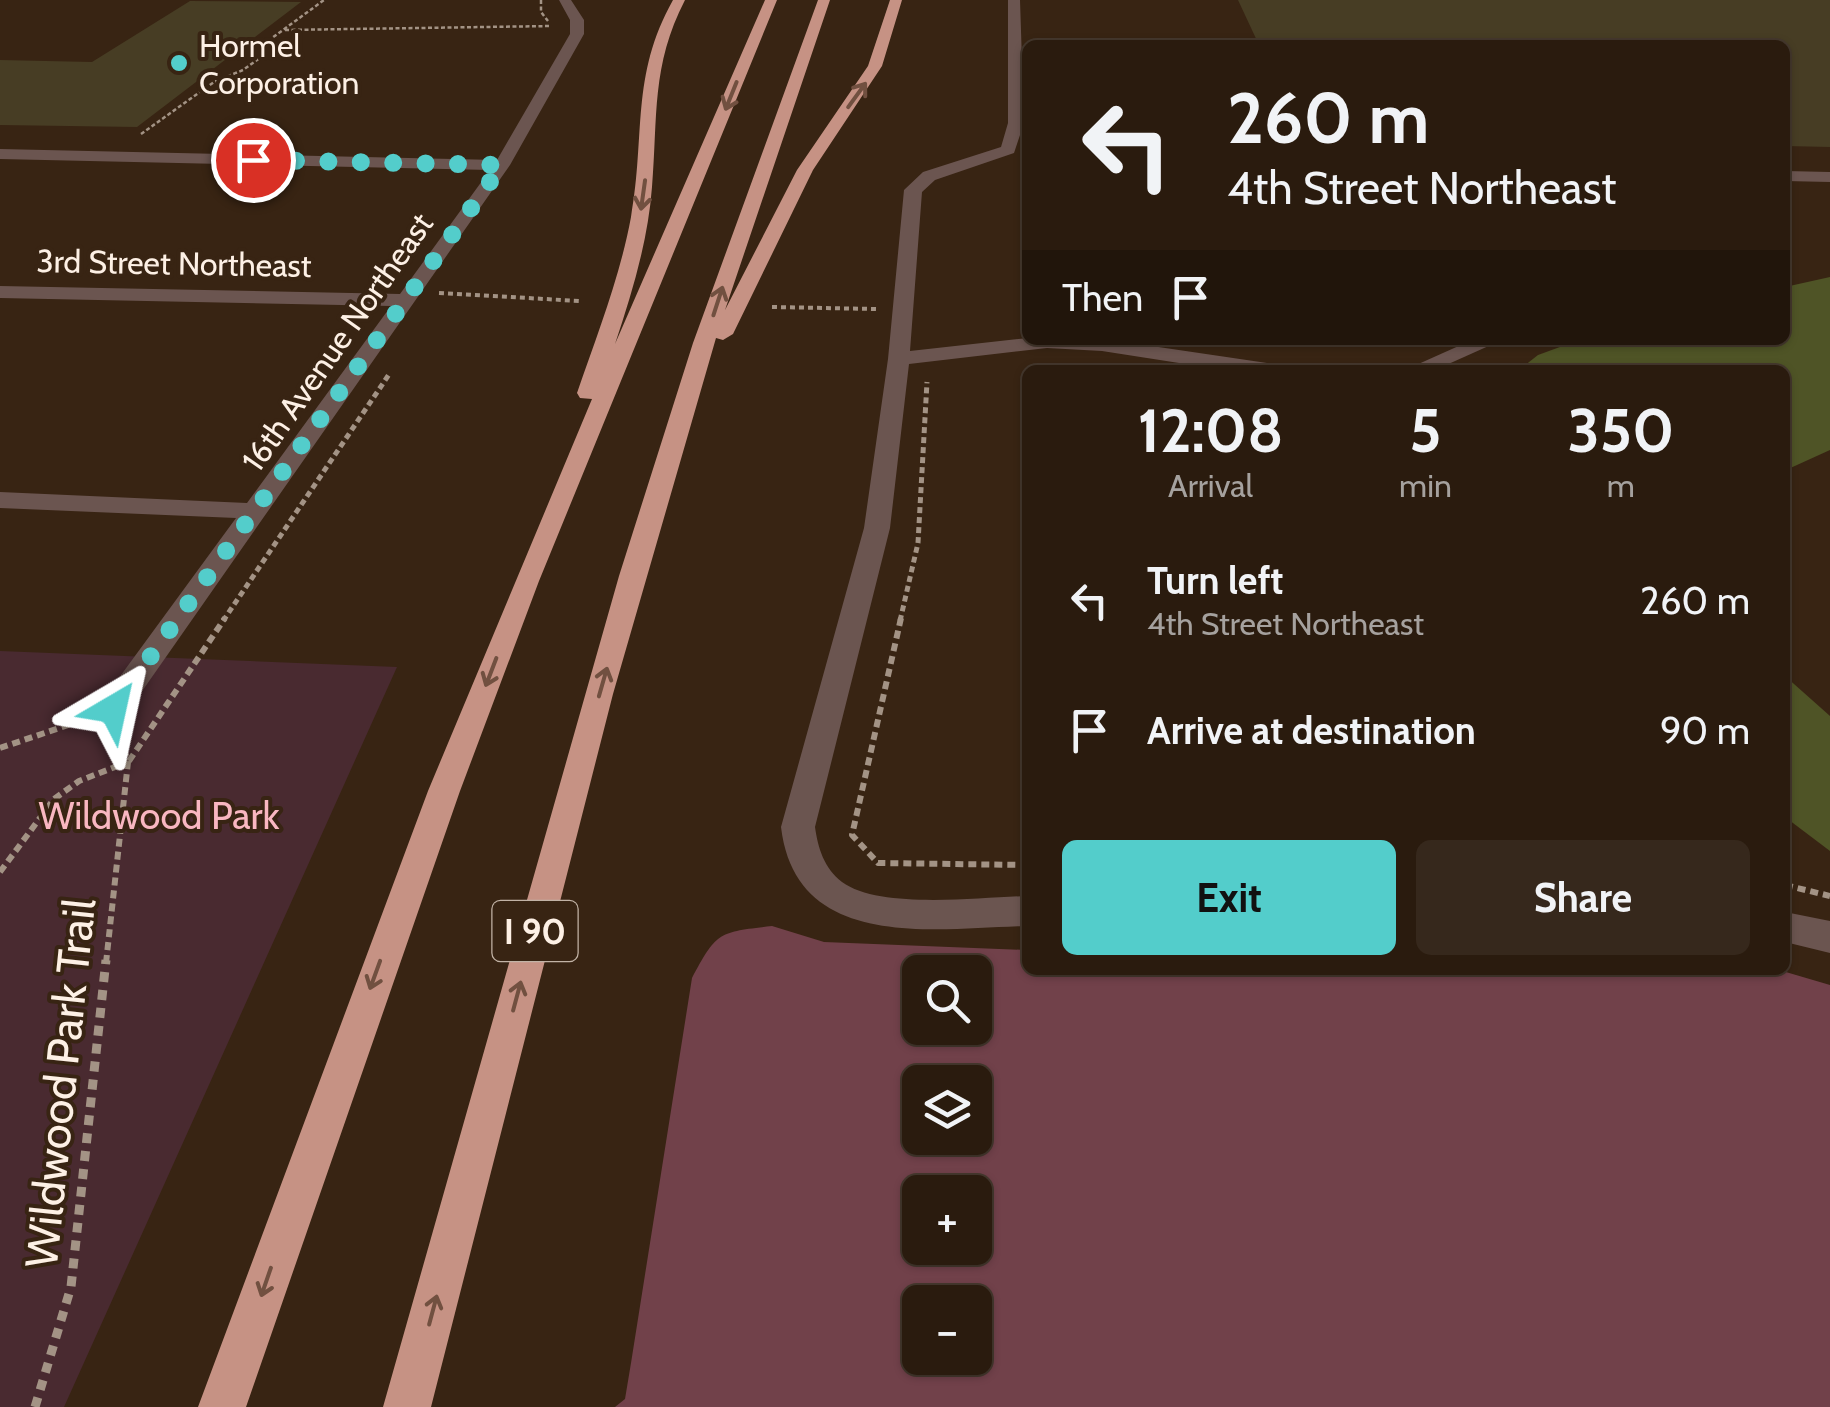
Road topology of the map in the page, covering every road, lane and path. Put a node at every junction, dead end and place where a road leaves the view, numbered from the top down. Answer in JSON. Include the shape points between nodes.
{"nodes":[{"id":1,"x":324,"y":0,"type":"edge"},
{"id":2,"x":678,"y":0,"type":"edge"},
{"id":3,"x":896,"y":0,"type":"edge"},
{"id":4,"x":998,"y":0,"type":"edge"},
{"id":5,"x":1014,"y":0,"type":"edge"},
{"id":6,"x":568,"y":2,"type":"edge"},
{"id":7,"x":769,"y":3,"type":"edge"},
{"id":8,"x":824,"y":3,"type":"edge"},
{"id":9,"x":1014,"y":20,"type":"junction"},
{"id":10,"x":551,"y":26,"type":"dead end"},
{"id":11,"x":284,"y":30,"type":"junction"},
{"id":12,"x":125,"y":134,"type":"dead end"},
{"id":13,"x":0,"y":154,"type":"edge"},
{"id":14,"x":1018,"y":155,"type":"edge"},
{"id":15,"x":502,"y":165,"type":"junction"},
{"id":16,"x":1790,"y":176,"type":"edge"},
{"id":17,"x":1830,"y":176,"type":"edge"},
{"id":18,"x":0,"y":292,"type":"edge"},
{"id":19,"x":407,"y":300,"type":"junction"},
{"id":20,"x":580,"y":300,"type":"dead end"},
{"id":21,"x":772,"y":307,"type":"dead end"},
{"id":22,"x":903,"y":309,"type":"junction"},
{"id":23,"x":432,"y":310,"type":"dead end"},
{"id":24,"x":1022,"y":345,"type":"edge"},
{"id":25,"x":1102,"y":345,"type":"edge"},
{"id":26,"x":1478,"y":345,"type":"edge"},
{"id":27,"x":400,"y":358,"type":"dead end"},
{"id":28,"x":899,"y":359,"type":"junction"},
{"id":29,"x":1224,"y":365,"type":"edge"},
{"id":30,"x":1428,"y":365,"type":"edge"},
{"id":31,"x":927,"y":377,"type":"dead end"},
{"id":32,"x":666,"y":460,"type":"junction"},
{"id":33,"x":0,"y":500,"type":"edge"},
{"id":34,"x":256,"y":511,"type":"junction"},
{"id":35,"x":526,"y":581,"type":"junction"},
{"id":36,"x":113,"y":709,"type":"joint"},
{"id":37,"x":0,"y":748,"type":"edge"},
{"id":38,"x":128,"y":762,"type":"junction"},
{"id":39,"x":1022,"y":864,"type":"edge"},
{"id":40,"x":0,"y":872,"type":"edge"},
{"id":41,"x":1790,"y":885,"type":"edge"},
{"id":42,"x":1830,"y":896,"type":"edge"},
{"id":43,"x":1022,"y":910,"type":"edge"},
{"id":44,"x":1790,"y":928,"type":"edge"},
{"id":45,"x":1830,"y":937,"type":"edge"},
{"id":46,"x":407,"y":1405,"type":"edge"},
{"id":47,"x":35,"y":1407,"type":"edge"},
{"id":48,"x":222,"y":1407,"type":"edge"}],
"edges":[{"from":1,"to":11,"type":"path"},
{"from":2,"to":35,"type":"highway","one_way":true,"via":[[649,69],[645,184],[630,258]]},
{"from":32,"to":3,"type":"highway","one_way":true,"via":[[805,170],[876,66]]},
{"from":4,"to":9,"type":"street"},
{"from":5,"to":9,"type":"street"},
{"from":6,"to":15,"type":"street","name":"16th Avenue Northeast","via":[[577,34]]},
{"from":7,"to":35,"type":"highway","one_way":true},
{"from":32,"to":8,"type":"highway","number":"I 90","one_way":true},
{"from":9,"to":14,"type":"street"},
{"from":10,"to":11,"type":"path"},
{"from":11,"to":12,"type":"path","via":[[250,66],[214,82],[143,134]]},
{"from":13,"to":15,"type":"street"},
{"from":14,"to":22,"type":"street","via":[[916,184]]},
{"from":15,"to":19,"type":"street","name":"16th Avenue Northeast"},
{"from":16,"to":17,"type":"street"},
{"from":18,"to":19,"type":"street","name":"3rd Street Northeast"},
{"from":19,"to":34,"type":"street","name":"16th Avenue Northeast"},
{"from":20,"to":23,"type":"path","via":[[443,293]]},
{"from":21,"to":22,"type":"path"},
{"from":22,"to":28,"type":"street"},
{"from":24,"to":28,"type":"street"},
{"from":25,"to":29,"type":"street"},
{"from":26,"to":30,"type":"street"},
{"from":27,"to":38,"type":"path"},
{"from":28,"to":43,"type":"street","via":[[877,528],[802,800],[800,851],[832,895],[866,906]]},
{"from":31,"to":39,"type":"path","via":[[918,543],[852,835],[878,863]]},
{"from":46,"to":32,"type":"highway","number":"I 90","one_way":true},
{"from":33,"to":34,"type":"street"},
{"from":34,"to":36,"type":"street","name":"16th Avenue Northeast"},
{"from":35,"to":48,"type":"highway","one_way":true,"via":[[343,1062]]},
{"from":36,"to":37,"type":"path"},
{"from":38,"to":40,"type":"path","via":[[54,798]]},
{"from":38,"to":47,"type":"path","name":"Wildwood Park Trail","via":[[71,1287]]},
{"from":41,"to":42,"type":"path"},
{"from":44,"to":45,"type":"street"}]}
